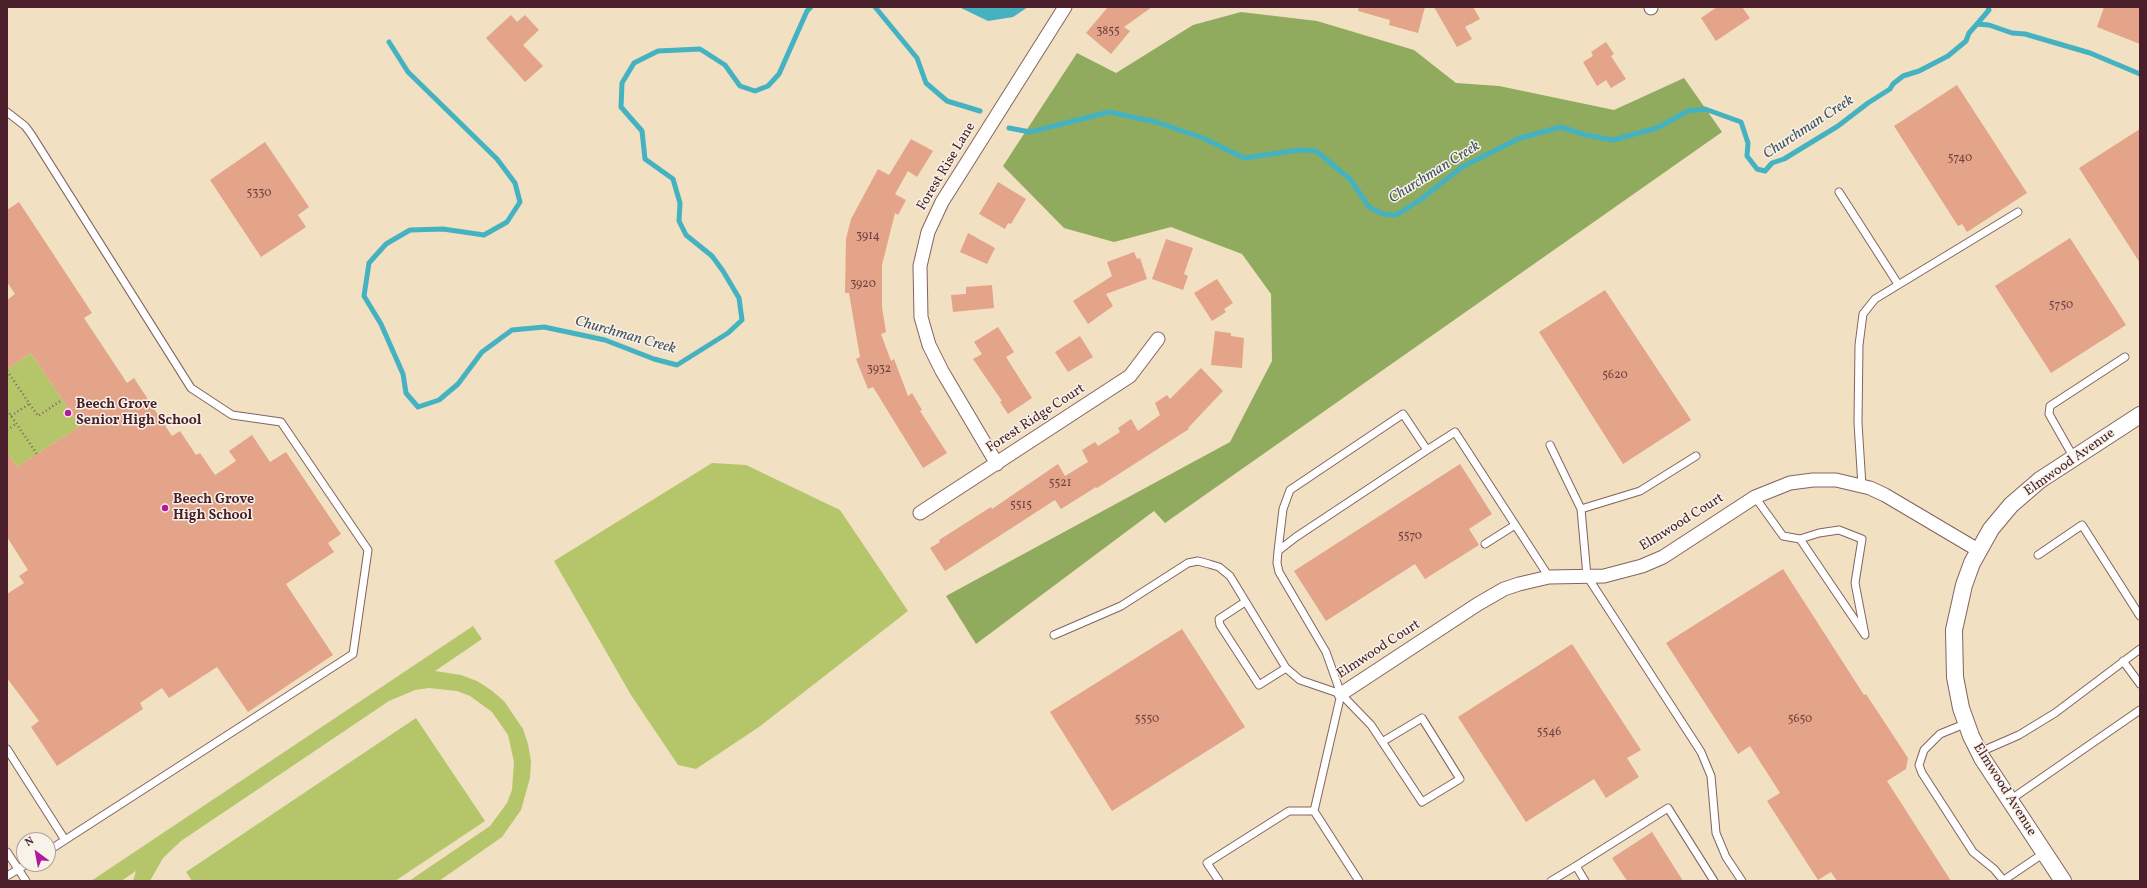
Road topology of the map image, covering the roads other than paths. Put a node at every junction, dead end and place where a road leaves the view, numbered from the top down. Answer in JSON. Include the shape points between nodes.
{"nodes":[{"id":1,"x":1065,"y":7,"type":"edge"},
{"id":2,"x":7,"y":112,"type":"edge"},
{"id":3,"x":1839,"y":192,"type":"dead end"},
{"id":4,"x":2018,"y":212,"type":"dead end"},
{"id":5,"x":1898,"y":284,"type":"junction"},
{"id":6,"x":1158,"y":339,"type":"dead end"},
{"id":7,"x":2125,"y":356,"type":"dead end"},
{"id":8,"x":2140,"y":416,"type":"edge"},
{"id":9,"x":1550,"y":445,"type":"dead end"},
{"id":10,"x":1427,"y":450,"type":"junction"},
{"id":11,"x":1696,"y":456,"type":"dead end"},
{"id":12,"x":2074,"y":458,"type":"junction"},
{"id":13,"x":997,"y":464,"type":"junction"},
{"id":14,"x":1862,"y":486,"type":"junction"},
{"id":15,"x":1755,"y":497,"type":"junction"},
{"id":16,"x":1581,"y":508,"type":"junction"},
{"id":17,"x":920,"y":513,"type":"dead end"},
{"id":18,"x":1515,"y":525,"type":"junction"},
{"id":19,"x":1800,"y":539,"type":"junction"},
{"id":20,"x":1485,"y":544,"type":"dead end"},
{"id":21,"x":1978,"y":550,"type":"junction"},
{"id":22,"x":1278,"y":551,"type":"junction"},
{"id":23,"x":2038,"y":555,"type":"dead end"},
{"id":24,"x":1588,"y":576,"type":"junction"},
{"id":25,"x":1549,"y":577,"type":"junction"},
{"id":26,"x":1245,"y":602,"type":"junction"},
{"id":27,"x":2140,"y":616,"type":"edge"},
{"id":28,"x":1054,"y":635,"type":"dead end"},
{"id":29,"x":2140,"y":649,"type":"edge"},
{"id":30,"x":2123,"y":661,"type":"junction"},
{"id":31,"x":1286,"y":668,"type":"junction"},
{"id":32,"x":2140,"y":684,"type":"edge"},
{"id":33,"x":1341,"y":694,"type":"junction"},
{"id":34,"x":2140,"y":710,"type":"edge"},
{"id":35,"x":1967,"y":723,"type":"junction"},
{"id":36,"x":1382,"y":742,"type":"junction"},
{"id":37,"x":7,"y":748,"type":"edge"},
{"id":38,"x":1980,"y":752,"type":"junction"},
{"id":39,"x":2010,"y":800,"type":"junction"},
{"id":40,"x":1314,"y":811,"type":"junction"},
{"id":41,"x":65,"y":840,"type":"junction"},
{"id":42,"x":56,"y":845,"type":"edge"},
{"id":43,"x":7,"y":852,"type":"edge"},
{"id":44,"x":2044,"y":853,"type":"junction"},
{"id":45,"x":16,"y":866,"type":"edge"},
{"id":46,"x":1576,"y":866,"type":"junction"},
{"id":47,"x":16,"y":870,"type":"edge"},
{"id":48,"x":20,"y":872,"type":"edge"},
{"id":49,"x":7,"y":876,"type":"edge"},
{"id":50,"x":2004,"y":880,"type":"edge"},
{"id":51,"x":26,"y":881,"type":"edge"},
{"id":52,"x":1219,"y":881,"type":"edge"},
{"id":53,"x":1359,"y":881,"type":"edge"},
{"id":54,"x":1551,"y":881,"type":"edge"},
{"id":55,"x":1585,"y":881,"type":"edge"},
{"id":56,"x":1714,"y":881,"type":"edge"},
{"id":57,"x":1742,"y":881,"type":"edge"},
{"id":58,"x":2063,"y":881,"type":"edge"}],
"edges":[{"from":1,"to":13,"type":"street","name":"Forest Rise Lane","via":[[942,202],[928,232],[920,266],[921,317],[929,345]]},
{"from":2,"to":41,"type":"lane","via":[[32,134],[191,388],[232,415],[281,422],[368,550],[353,654]]},
{"from":3,"to":5,"type":"lane"},
{"from":4,"to":5,"type":"lane"},
{"from":5,"to":14,"type":"lane","via":[[1875,299],[1863,314],[1861,324],[1858,424]]},
{"from":6,"to":13,"type":"street","name":"Forest Ridge Court","via":[[1130,376]]},
{"from":7,"to":12,"type":"lane","via":[[2050,406],[2049,414]]},
{"from":8,"to":12,"type":"street","name":"Elmwood Avenue"},
{"from":9,"to":16,"type":"lane"},
{"from":10,"to":18,"type":"lane","via":[[1455,432]]},
{"from":10,"to":22,"type":"lane"},
{"from":10,"to":22,"type":"lane","via":[[1403,414],[1297,485],[1290,490],[1283,509]]},
{"from":11,"to":16,"type":"lane","via":[[1640,491]]},
{"from":12,"to":21,"type":"street","name":"Elmwood Avenue","via":[[2040,480],[2011,505]]},
{"from":13,"to":17,"type":"street","name":"Forest Ridge Court"},
{"from":14,"to":15,"type":"street","name":"Elmwood Court","via":[[1836,480],[1813,480],[1790,483]]},
{"from":14,"to":21,"type":"street","name":"Elmwood Court","via":[[1885,495]]},
{"from":15,"to":19,"type":"lane","via":[[1783,536]]},
{"from":15,"to":24,"type":"street","name":"Elmwood Court","via":[[1663,557],[1631,570],[1604,576]]},
{"from":16,"to":24,"type":"lane"},
{"from":18,"to":20,"type":"lane"},
{"from":18,"to":25,"type":"lane"},
{"from":19,"to":19,"type":"lane","via":[[1860,628],[1865,635],[1855,583],[1862,539],[1839,530]]},
{"from":21,"to":35,"type":"street","name":"Elmwood Avenue","via":[[1964,584],[1954,630],[1955,677],[1961,708]]},
{"from":22,"to":33,"type":"lane","via":[[1279,572],[1326,652]]},
{"from":23,"to":27,"type":"lane","via":[[2082,525]]},
{"from":24,"to":25,"type":"street","name":"Elmwood Court"},
{"from":24,"to":57,"type":"lane","via":[[1701,752],[1711,776],[1716,833],[1726,857]]},
{"from":25,"to":33,"type":"street","name":"Elmwood Court","via":[[1519,584],[1491,596]]},
{"from":26,"to":28,"type":"lane","via":[[1230,576],[1219,567],[1198,561],[1188,564],[1121,606]]},
{"from":26,"to":31,"type":"lane"},
{"from":26,"to":31,"type":"lane","via":[[1220,618],[1220,625],[1259,685]]},
{"from":29,"to":30,"type":"lane"},
{"from":30,"to":32,"type":"lane"},
{"from":30,"to":38,"type":"lane","via":[[2055,713],[2019,735]]},
{"from":31,"to":33,"type":"lane","via":[[1300,680]]},
{"from":33,"to":36,"type":"lane","via":[[1371,725]]},
{"from":33,"to":40,"type":"lane"},
{"from":34,"to":39,"type":"lane"},
{"from":35,"to":38,"type":"street","name":"Elmwood Avenue"},
{"from":35,"to":50,"type":"lane","via":[[1936,737],[1924,750],[1919,765],[1973,852]]},
{"from":36,"to":36,"type":"lane","via":[[1422,802],[1460,778],[1422,718]]},
{"from":37,"to":41,"type":"lane"},
{"from":38,"to":39,"type":"street","name":"Elmwood Avenue"},
{"from":39,"to":44,"type":"street","name":"Elmwood Avenue"},
{"from":40,"to":52,"type":"lane","via":[[1289,811],[1207,863]]},
{"from":40,"to":53,"type":"lane"},
{"from":41,"to":42,"type":"lane"},
{"from":43,"to":45,"type":"lane"},
{"from":44,"to":50,"type":"lane"},
{"from":44,"to":58,"type":"street","name":"Elmwood Avenue"},
{"from":46,"to":54,"type":"lane"},
{"from":46,"to":55,"type":"lane"},
{"from":46,"to":56,"type":"lane","via":[[1668,808]]},
{"from":47,"to":49,"type":"lane"},
{"from":48,"to":51,"type":"lane"}]}
